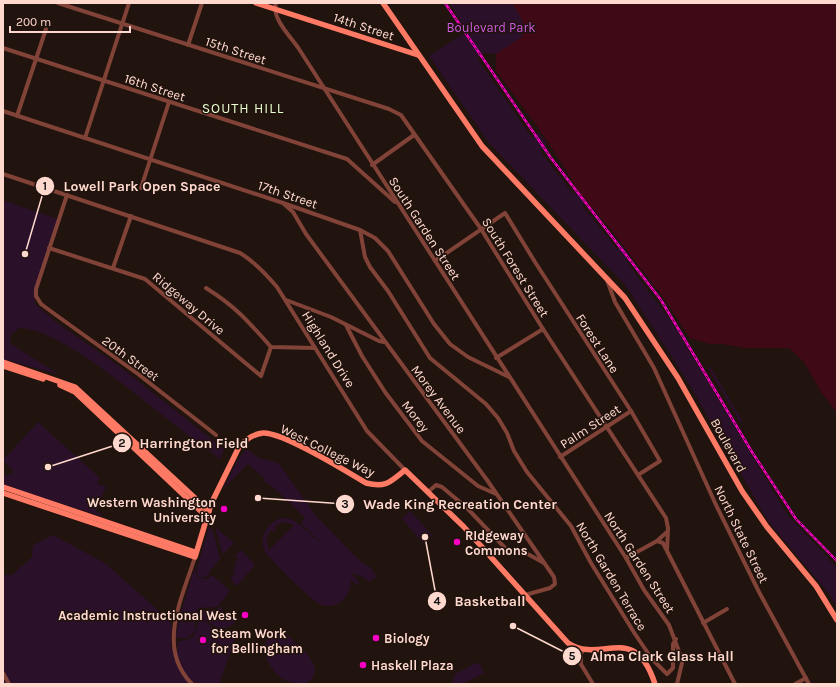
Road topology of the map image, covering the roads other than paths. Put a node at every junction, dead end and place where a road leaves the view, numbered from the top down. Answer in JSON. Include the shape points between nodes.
{"nodes":[{"id":1,"x":58,"y":3,"type":"edge"},
{"id":2,"x":129,"y":3,"type":"edge"},
{"id":3,"x":202,"y":3,"type":"edge"},
{"id":4,"x":256,"y":3,"type":"edge"},
{"id":5,"x":383,"y":3,"type":"edge"},
{"id":6,"x":275,"y":6,"type":"edge"},
{"id":7,"x":122,"y":24,"type":"junction"},
{"id":8,"x":46,"y":29,"type":"dead end"},
{"id":9,"x":188,"y":45,"type":"junction"},
{"id":10,"x":3,"y":48,"type":"edge"},
{"id":11,"x":419,"y":55,"type":"junction"},
{"id":12,"x":36,"y":59,"type":"junction"},
{"id":13,"x":104,"y":81,"type":"junction"},
{"id":14,"x":325,"y":89,"type":"junction"},
{"id":15,"x":169,"y":102,"type":"junction"},
{"id":16,"x":3,"y":111,"type":"edge"},
{"id":17,"x":17,"y":116,"type":"junction"},
{"id":18,"x":405,"y":121,"type":"joint"},
{"id":19,"x":414,"y":135,"type":"junction"},
{"id":20,"x":85,"y":138,"type":"junction"},
{"id":21,"x":151,"y":159,"type":"junction"},
{"id":22,"x":372,"y":165,"type":"junction"},
{"id":23,"x":3,"y":174,"type":"edge"},
{"id":24,"x":141,"y":188,"type":"dead end"},
{"id":25,"x":67,"y":195,"type":"junction"},
{"id":26,"x":283,"y":202,"type":"junction"},
{"id":27,"x":399,"y":206,"type":"junction"},
{"id":28,"x":131,"y":216,"type":"junction"},
{"id":29,"x":481,"y":229,"type":"junction"},
{"id":30,"x":360,"y":230,"type":"junction"},
{"id":31,"x":50,"y":248,"type":"junction"},
{"id":32,"x":434,"y":261,"type":"junction"},
{"id":33,"x":113,"y":268,"type":"junction"},
{"id":34,"x":606,"y":278,"type":"junction"},
{"id":35,"x":206,"y":288,"type":"dead end"},
{"id":36,"x":286,"y":300,"type":"junction"},
{"id":37,"x":346,"y":325,"type":"junction"},
{"id":38,"x":543,"y":329,"type":"junction"},
{"id":39,"x":384,"y":342,"type":"junction"},
{"id":40,"x":271,"y":347,"type":"junction"},
{"id":41,"x":315,"y":348,"type":"junction"},
{"id":42,"x":496,"y":358,"type":"junction"},
{"id":43,"x":3,"y":362,"type":"edge"},
{"id":44,"x":3,"y":366,"type":"edge"},
{"id":45,"x":511,"y":378,"type":"junction"},
{"id":46,"x":631,"y":411,"type":"junction"},
{"id":47,"x":607,"y":427,"type":"junction"},
{"id":48,"x":216,"y":435,"type":"dead end"},
{"id":49,"x":560,"y":457,"type":"junction"},
{"id":50,"x":405,"y":470,"type":"junction"},
{"id":51,"x":638,"y":475,"type":"junction"},
{"id":52,"x":3,"y":487,"type":"edge"},
{"id":53,"x":428,"y":492,"type":"junction"},
{"id":54,"x":3,"y":493,"type":"edge"},
{"id":55,"x":497,"y":494,"type":"junction"},
{"id":56,"x":208,"y":514,"type":"junction"},
{"id":57,"x":668,"y":531,"type":"junction"},
{"id":58,"x":657,"y":542,"type":"junction"},
{"id":59,"x":667,"y":551,"type":"junction"},
{"id":60,"x":195,"y":555,"type":"junction"},
{"id":61,"x":626,"y":558,"type":"junction"},
{"id":62,"x":545,"y":563,"type":"junction"},
{"id":63,"x":525,"y":595,"type":"junction"},
{"id":64,"x":727,"y":609,"type":"dead end"},
{"id":65,"x":837,"y":620,"type":"edge"},
{"id":66,"x":703,"y":623,"type":"junction"},
{"id":67,"x":676,"y":639,"type":"junction"},
{"id":68,"x":568,"y":643,"type":"junction"},
{"id":69,"x":586,"y":648,"type":"junction"},
{"id":70,"x":581,"y":662,"type":"junction"},
{"id":71,"x":3,"y":673,"type":"edge"},
{"id":72,"x":806,"y":678,"type":"junction"},
{"id":73,"x":9,"y":684,"type":"edge"},
{"id":74,"x":192,"y":684,"type":"edge"},
{"id":75,"x":593,"y":684,"type":"edge"},
{"id":76,"x":655,"y":684,"type":"edge"},
{"id":77,"x":677,"y":684,"type":"edge"},
{"id":78,"x":735,"y":684,"type":"edge"},
{"id":79,"x":794,"y":684,"type":"edge"},
{"id":80,"x":809,"y":684,"type":"edge"}],
"edges":[{"from":1,"to":7,"type":"street","name":"15th Street"},
{"from":2,"to":7,"type":"street"},
{"from":3,"to":9,"type":"street"},
{"from":4,"to":6,"type":"main road","name":"14th Street"},
{"from":5,"to":11,"type":"main road","name":"Boulevard"},
{"from":6,"to":11,"type":"main road","name":"14th Street"},
{"from":6,"to":14,"type":"street","name":"South Garden Street","via":[[276,17]]},
{"from":7,"to":9,"type":"street","name":"15th Street"},
{"from":7,"to":13,"type":"street"},
{"from":8,"to":12,"type":"street"},
{"from":9,"to":14,"type":"street","name":"15th Street"},
{"from":10,"to":12,"type":"street","name":"16th Street"},
{"from":11,"to":34,"type":"main road","name":"Boulevard","via":[[482,146]]},
{"from":12,"to":13,"type":"street","name":"16th Street"},
{"from":12,"to":17,"type":"street"},
{"from":13,"to":15,"type":"street","name":"16th Street"},
{"from":13,"to":20,"type":"street"},
{"from":14,"to":18,"type":"street","name":"15th Street","via":[[389,109],[401,115]]},
{"from":14,"to":22,"type":"street","name":"South Garden Street"},
{"from":15,"to":21,"type":"street"},
{"from":15,"to":27,"type":"street","name":"16th Street","via":[[347,159]]},
{"from":16,"to":17,"type":"street","name":"17th Street"},
{"from":17,"to":20,"type":"street","name":"17th Street"},
{"from":18,"to":19,"type":"street","name":"South Forest Street"},
{"from":19,"to":22,"type":"street"},
{"from":19,"to":29,"type":"street","name":"South Forest Street"},
{"from":20,"to":21,"type":"street","name":"17th Street"},
{"from":21,"to":24,"type":"street"},
{"from":21,"to":26,"type":"street","name":"17th Street"},
{"from":22,"to":27,"type":"street","name":"South Garden Street"},
{"from":23,"to":25,"type":"street","name":"Highland Drive"},
{"from":25,"to":28,"type":"street","name":"Highland Drive"},
{"from":25,"to":31,"type":"street"},
{"from":26,"to":30,"type":"street","name":"17th Street"},
{"from":26,"to":39,"type":"street","name":"Morey Avenue","via":[[293,212]]},
{"from":27,"to":32,"type":"street","name":"South Garden Street"},
{"from":28,"to":33,"type":"street"},
{"from":28,"to":36,"type":"street","name":"Highland Drive","via":[[240,253],[270,278]]},
{"from":29,"to":32,"type":"street"},
{"from":29,"to":38,"type":"street","name":"South Forest Street"},
{"from":29,"to":46,"type":"street","name":"Forest Lane","via":[[505,213]]},
{"from":30,"to":45,"type":"street","name":"17th Street","via":[[375,238],[388,251],[434,324],[450,344],[468,357]]},
{"from":30,"to":67,"type":"street","name":"North Garden Terrace","via":[[365,257],[370,267],[430,358],[494,413],[530,476],[571,526],[591,563],[652,659],[667,674],[674,668],[673,644]]},
{"from":31,"to":33,"type":"street","name":"Ridgeway Drive"},
{"from":31,"to":48,"type":"street","name":"20th Street","via":[[36,289],[36,296],[41,304],[138,374]]},
{"from":32,"to":42,"type":"street","name":"South Garden Street"},
{"from":33,"to":40,"type":"street","name":"Ridgeway Drive","via":[[145,279],[261,376]]},
{"from":34,"to":65,"type":"main road","name":"Boulevard","via":[[625,298],[678,378],[742,491],[778,541],[816,586]]},
{"from":34,"to":72,"type":"street","name":"North State Street","via":[[615,302],[654,368],[759,592]]},
{"from":35,"to":40,"type":"street","via":[[228,301]]},
{"from":36,"to":37,"type":"street"},
{"from":36,"to":41,"type":"street","name":"Highland Drive"},
{"from":37,"to":39,"type":"street"},
{"from":37,"to":55,"type":"street","name":"Morey","via":[[385,392],[422,441],[478,486]]},
{"from":38,"to":42,"type":"street"},
{"from":38,"to":47,"type":"street","name":"South Forest Street"},
{"from":39,"to":55,"type":"street","name":"Morey Avenue"},
{"from":40,"to":41,"type":"street"},
{"from":41,"to":50,"type":"street","name":"Highland Drive","via":[[367,431]]},
{"from":42,"to":45,"type":"street","name":"South Garden Street"},
{"from":43,"to":56,"type":"main road","via":[[75,387]]},
{"from":44,"to":56,"type":"main road","via":[[62,385],[75,392]]},
{"from":45,"to":49,"type":"street","name":"South Garden Street"},
{"from":46,"to":47,"type":"street","name":"Palm Street"},
{"from":46,"to":51,"type":"street","name":"Forest Lane","via":[[660,461]]},
{"from":47,"to":49,"type":"street","name":"Palm Street"},
{"from":47,"to":51,"type":"street","name":"South Forest Street"},
{"from":49,"to":61,"type":"street","name":"North Garden Street"},
{"from":50,"to":53,"type":"main road","name":"Highland Drive"},
{"from":50,"to":56,"type":"main road","name":"West College Way","via":[[388,483],[379,486],[366,483],[287,439],[273,434],[259,434],[250,437],[239,447]]},
{"from":51,"to":57,"type":"street","name":"South Forest Street","via":[[666,518]]},
{"from":52,"to":60,"type":"main road"},
{"from":53,"to":62,"type":"street","via":[[436,485],[442,487],[506,549],[526,553]]},
{"from":53,"to":63,"type":"main road","name":"Highland Drive","via":[[464,527]]},
{"from":54,"to":60,"type":"main road"},
{"from":55,"to":62,"type":"street","name":"Morey Avenue"},
{"from":56,"to":60,"type":"main road","name":"West College Way"},
{"from":57,"to":58,"type":"street"},
{"from":57,"to":59,"type":"street","name":"South Forest Street"},
{"from":58,"to":59,"type":"street","via":[[663,543]]},
{"from":58,"to":61,"type":"street"},
{"from":59,"to":66,"type":"street"},
{"from":60,"to":74,"type":"street","via":[[175,622],[173,640],[174,653],[182,671]]},
{"from":61,"to":67,"type":"street","name":"North Garden Street","via":[[644,590],[670,625]]},
{"from":62,"to":63,"type":"street","name":"Morey Avenue","via":[[554,577],[555,584],[550,588]]},
{"from":63,"to":68,"type":"main road","name":"Highland Drive"},
{"from":64,"to":66,"type":"street"},
{"from":66,"to":78,"type":"street"},
{"from":67,"to":77,"type":"street","name":"North Garden Street","via":[[682,663]]},
{"from":68,"to":69,"type":"main road","via":[[578,648]]},
{"from":68,"to":70,"type":"street"},
{"from":69,"to":70,"type":"street","via":[[581,653]]},
{"from":69,"to":76,"type":"main road","via":[[624,648],[637,654],[649,666]]},
{"from":70,"to":75,"type":"street"},
{"from":71,"to":73,"type":"street"},
{"from":72,"to":79,"type":"street"},
{"from":72,"to":80,"type":"street","name":"North State Street"}]}
